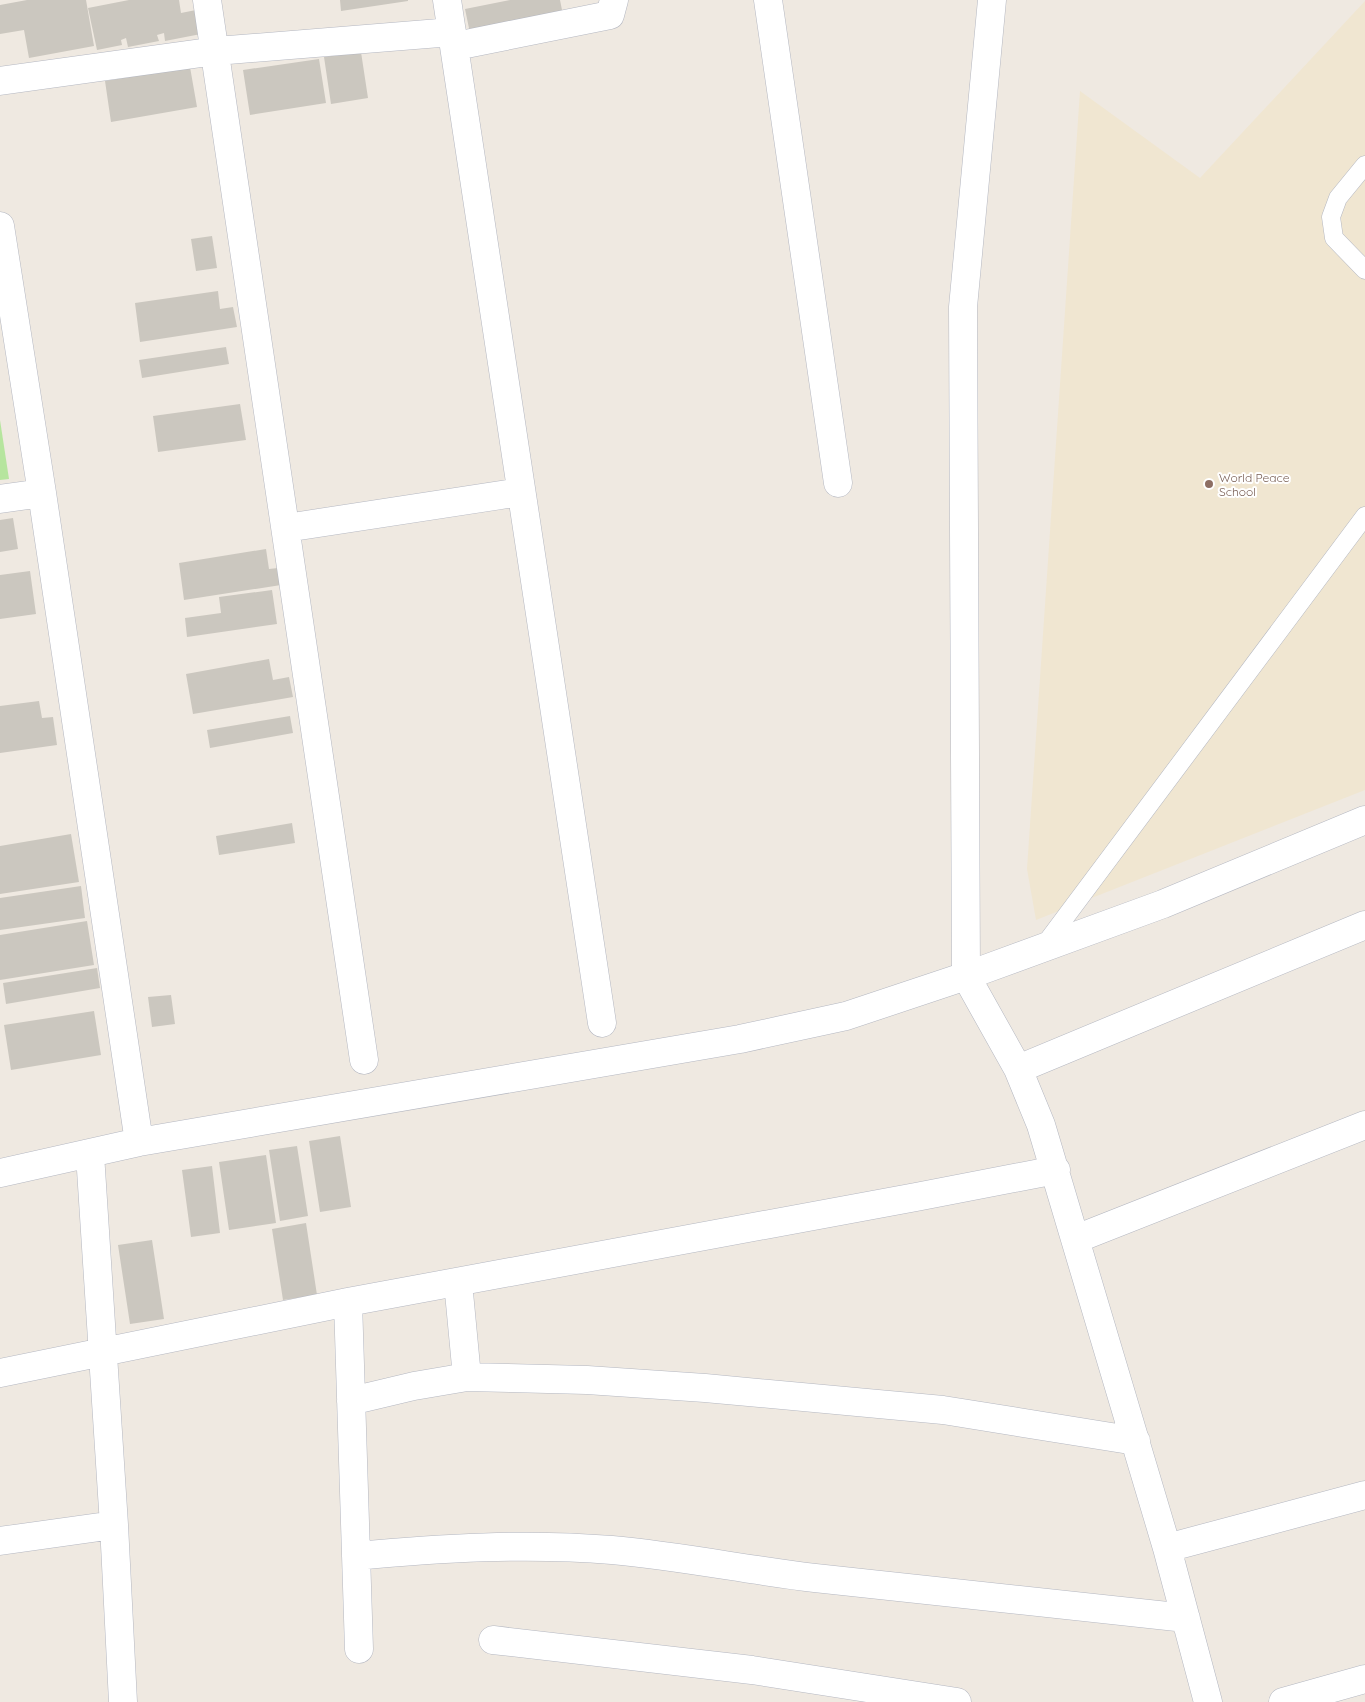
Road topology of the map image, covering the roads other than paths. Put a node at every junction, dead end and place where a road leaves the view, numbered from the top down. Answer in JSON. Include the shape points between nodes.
{"nodes":[{"id":1,"x":207,"y":0,"type":"edge"},
{"id":2,"x":447,"y":0,"type":"edge"},
{"id":3,"x":614,"y":0,"type":"edge"},
{"id":4,"x":768,"y":0,"type":"edge"},
{"id":5,"x":992,"y":0,"type":"edge"},
{"id":6,"x":459,"y":38,"type":"junction"},
{"id":7,"x":216,"y":51,"type":"junction"},
{"id":8,"x":0,"y":81,"type":"edge"},
{"id":9,"x":1365,"y":165,"type":"edge"},
{"id":10,"x":0,"y":226,"type":"edge"},
{"id":11,"x":1365,"y":270,"type":"edge"},
{"id":12,"x":838,"y":483,"type":"dead end"},
{"id":13,"x":521,"y":492,"type":"junction"},
{"id":14,"x":42,"y":493,"type":"junction"},
{"id":15,"x":0,"y":499,"type":"edge"},
{"id":16,"x":1365,"y":516,"type":"edge"},
{"id":17,"x":286,"y":528,"type":"junction"},
{"id":18,"x":1365,"y":820,"type":"edge"},
{"id":19,"x":1365,"y":925,"type":"edge"},
{"id":20,"x":1041,"y":949,"type":"junction"},
{"id":21,"x":966,"y":976,"type":"junction"},
{"id":22,"x":602,"y":1023,"type":"dead end"},
{"id":23,"x":364,"y":1060,"type":"dead end"},
{"id":24,"x":1018,"y":1069,"type":"junction"},
{"id":25,"x":1365,"y":1125,"type":"edge"},
{"id":26,"x":139,"y":1142,"type":"junction"},
{"id":27,"x":90,"y":1154,"type":"junction"},
{"id":28,"x":1056,"y":1170,"type":"junction"},
{"id":29,"x":0,"y":1173,"type":"edge"},
{"id":30,"x":1076,"y":1240,"type":"junction"},
{"id":31,"x":458,"y":1282,"type":"junction"},
{"id":32,"x":348,"y":1302,"type":"junction"},
{"id":33,"x":102,"y":1353,"type":"junction"},
{"id":34,"x":0,"y":1373,"type":"edge"},
{"id":35,"x":467,"y":1377,"type":"junction"},
{"id":36,"x":351,"y":1401,"type":"junction"},
{"id":37,"x":1136,"y":1440,"type":"junction"},
{"id":38,"x":1365,"y":1495,"type":"edge"},
{"id":39,"x":114,"y":1525,"type":"junction"},
{"id":40,"x":0,"y":1541,"type":"edge"},
{"id":41,"x":1167,"y":1548,"type":"junction"},
{"id":42,"x":356,"y":1556,"type":"junction"},
{"id":43,"x":1186,"y":1618,"type":"junction"},
{"id":44,"x":493,"y":1640,"type":"dead end"},
{"id":45,"x":359,"y":1649,"type":"dead end"},
{"id":46,"x":1365,"y":1679,"type":"edge"},
{"id":47,"x":123,"y":1702,"type":"edge"},
{"id":48,"x":957,"y":1702,"type":"edge"},
{"id":49,"x":1208,"y":1702,"type":"edge"},
{"id":50,"x":1283,"y":1702,"type":"edge"}],
"edges":[{"from":1,"to":7,"type":"street"},
{"from":2,"to":6,"type":"street"},
{"from":3,"to":6,"type":"street","via":[[610,16]]},
{"from":4,"to":12,"type":"street"},
{"from":5,"to":21,"type":"street","via":[[963,306]]},
{"from":6,"to":7,"type":"street"},
{"from":6,"to":13,"type":"street"},
{"from":7,"to":8,"type":"street"},
{"from":7,"to":17,"type":"street"},
{"from":9,"to":11,"type":"lane","via":[[1338,198],[1331,217],[1334,238]]},
{"from":10,"to":14,"type":"street"},
{"from":13,"to":17,"type":"street"},
{"from":13,"to":22,"type":"street"},
{"from":14,"to":15,"type":"street"},
{"from":14,"to":26,"type":"street"},
{"from":16,"to":20,"type":"lane"},
{"from":17,"to":23,"type":"street"},
{"from":18,"to":20,"type":"street","via":[[1163,904]]},
{"from":19,"to":24,"type":"street"},
{"from":20,"to":21,"type":"street"},
{"from":21,"to":24,"type":"street"},
{"from":21,"to":26,"type":"street","via":[[846,1016],[740,1039]]},
{"from":24,"to":28,"type":"street"},
{"from":25,"to":30,"type":"street"},
{"from":26,"to":27,"type":"street"},
{"from":27,"to":29,"type":"street"},
{"from":27,"to":33,"type":"street"},
{"from":28,"to":30,"type":"street"},
{"from":28,"to":31,"type":"street"},
{"from":30,"to":37,"type":"street"},
{"from":31,"to":32,"type":"street"},
{"from":31,"to":35,"type":"street"},
{"from":32,"to":33,"type":"street"},
{"from":32,"to":36,"type":"street"},
{"from":33,"to":34,"type":"street"},
{"from":33,"to":39,"type":"street"},
{"from":35,"to":36,"type":"street"},
{"from":35,"to":37,"type":"street","via":[[587,1380],[830,1399],[943,1410]]},
{"from":36,"to":42,"type":"street"},
{"from":37,"to":41,"type":"street"},
{"from":38,"to":41,"type":"street"},
{"from":39,"to":40,"type":"street"},
{"from":39,"to":47,"type":"street"},
{"from":41,"to":43,"type":"street"},
{"from":42,"to":43,"type":"street","via":[[490,1546],[612,1550],[813,1578]]},
{"from":42,"to":45,"type":"street"},
{"from":43,"to":49,"type":"street"},
{"from":44,"to":48,"type":"street","via":[[752,1670]]},
{"from":46,"to":50,"type":"street"}]}
